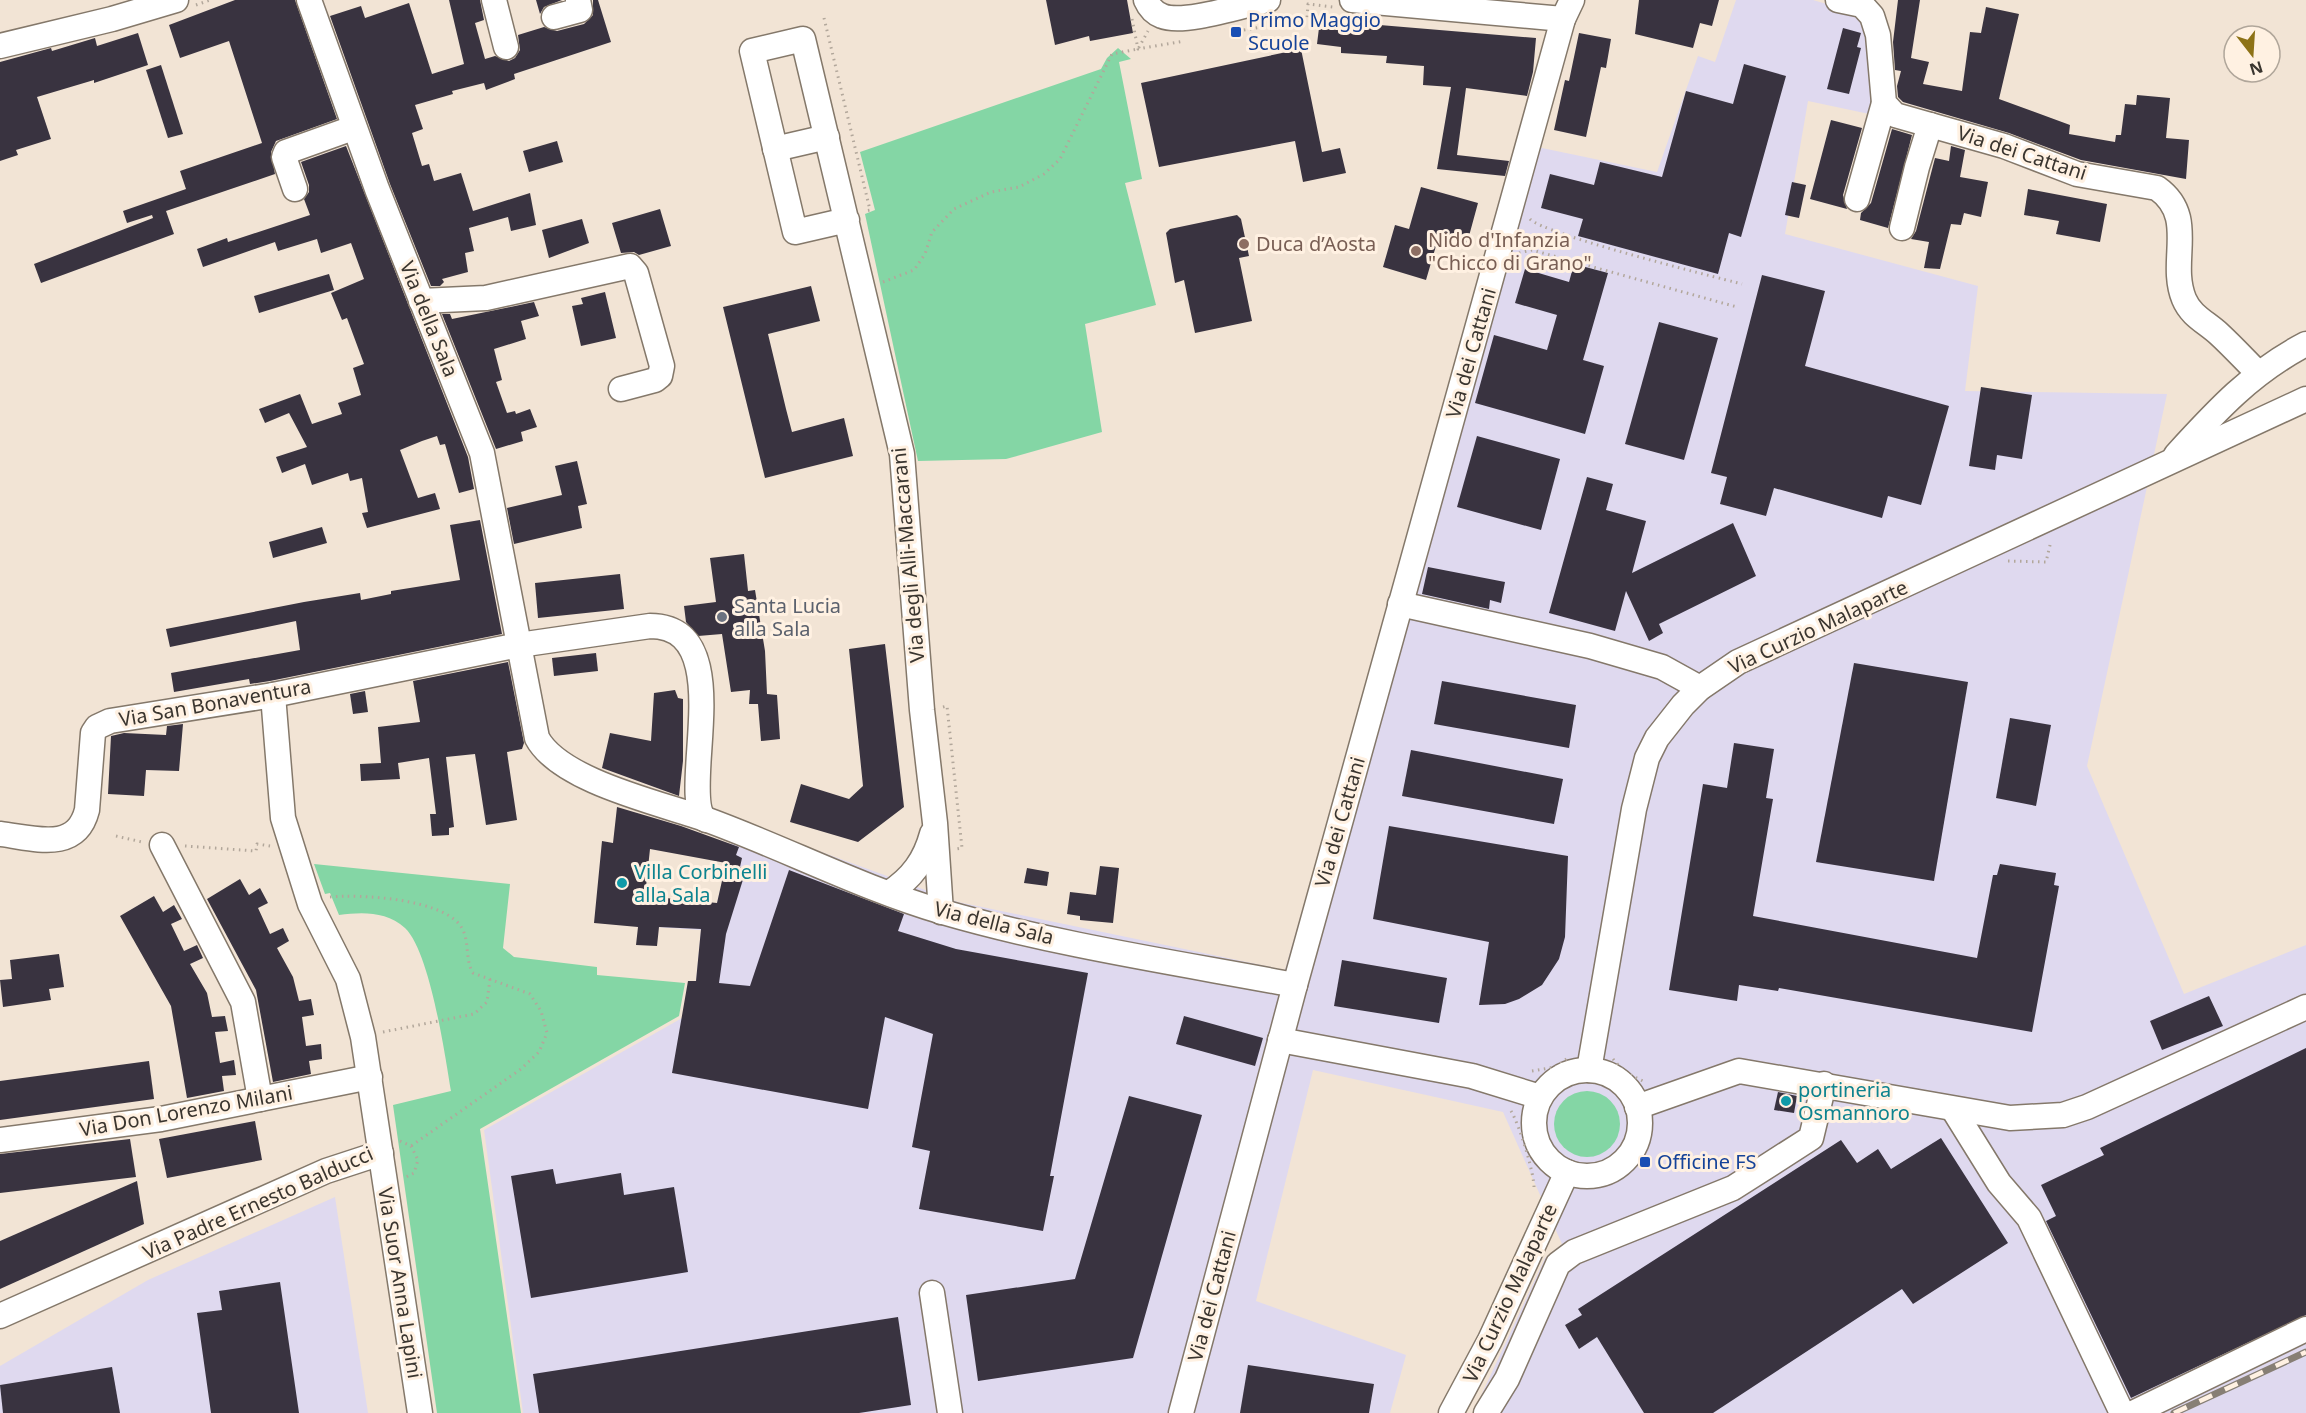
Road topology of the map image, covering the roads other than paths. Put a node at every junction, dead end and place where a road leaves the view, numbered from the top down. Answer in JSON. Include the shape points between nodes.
{"nodes":[{"id":1,"x":176,"y":0,"type":"edge"},
{"id":2,"x":309,"y":0,"type":"edge"},
{"id":3,"x":494,"y":0,"type":"edge"},
{"id":4,"x":578,"y":0,"type":"edge"},
{"id":5,"x":1268,"y":0,"type":"edge"},
{"id":6,"x":1838,"y":0,"type":"edge"},
{"id":7,"x":1343,"y":3,"type":"edge"},
{"id":8,"x":1144,"y":8,"type":"edge"},
{"id":9,"x":1874,"y":8,"type":"edge"},
{"id":10,"x":1568,"y":10,"type":"edge"},
{"id":11,"x":554,"y":17,"type":"dead end"},
{"id":12,"x":0,"y":46,"type":"edge"},
{"id":13,"x":506,"y":47,"type":"dead end"},
{"id":14,"x":1884,"y":103,"type":"junction"},
{"id":15,"x":1930,"y":125,"type":"junction"},
{"id":16,"x":353,"y":128,"type":"junction"},
{"id":17,"x":827,"y":138,"type":"junction"},
{"id":18,"x":775,"y":149,"type":"junction"},
{"id":19,"x":295,"y":189,"type":"dead end"},
{"id":20,"x":1857,"y":199,"type":"dead end"},
{"id":21,"x":854,"y":216,"type":"junction"},
{"id":22,"x":1902,"y":228,"type":"dead end"},
{"id":23,"x":421,"y":301,"type":"junction"},
{"id":24,"x":2306,"y":344,"type":"edge"},
{"id":25,"x":2258,"y":373,"type":"junction"},
{"id":26,"x":621,"y":389,"type":"dead end"},
{"id":27,"x":2306,"y":399,"type":"edge"},
{"id":28,"x":2169,"y":463,"type":"junction"},
{"id":29,"x":1400,"y":604,"type":"junction"},
{"id":30,"x":519,"y":645,"type":"junction"},
{"id":31,"x":1700,"y":688,"type":"junction"},
{"id":32,"x":273,"y":695,"type":"junction"},
{"id":33,"x":694,"y":811,"type":"junction"},
{"id":34,"x":935,"y":823,"type":"junction"},
{"id":35,"x":0,"y":834,"type":"edge"},
{"id":36,"x":162,"y":844,"type":"road end"},
{"id":37,"x":889,"y":892,"type":"junction"},
{"id":38,"x":941,"y":912,"type":"junction"},
{"id":39,"x":1295,"y":985,"type":"junction"},
{"id":40,"x":2306,"y":1007,"type":"edge"},
{"id":41,"x":1280,"y":1040,"type":"junction"},
{"id":42,"x":1590,"y":1070,"type":"junction"},
{"id":43,"x":370,"y":1077,"type":"junction"},
{"id":44,"x":1824,"y":1084,"type":"junction"},
{"id":45,"x":1540,"y":1097,"type":"junction"},
{"id":46,"x":260,"y":1099,"type":"junction"},
{"id":47,"x":1637,"y":1107,"type":"junction"},
{"id":48,"x":1953,"y":1109,"type":"junction"},
{"id":49,"x":0,"y":1140,"type":"edge"},
{"id":50,"x":387,"y":1146,"type":"junction"},
{"id":51,"x":1567,"y":1172,"type":"junction"},
{"id":52,"x":932,"y":1293,"type":"dead end"},
{"id":53,"x":0,"y":1316,"type":"edge"},
{"id":54,"x":2306,"y":1329,"type":"edge"},
{"id":55,"x":420,"y":1413,"type":"edge"},
{"id":56,"x":950,"y":1413,"type":"edge"},
{"id":57,"x":1181,"y":1413,"type":"edge"},
{"id":58,"x":1451,"y":1413,"type":"edge"},
{"id":59,"x":1486,"y":1413,"type":"edge"},
{"id":60,"x":2122,"y":1413,"type":"edge"},
{"id":61,"x":2133,"y":1413,"type":"edge"}],
"edges":[{"from":1,"to":12,"type":"street"},
{"from":2,"to":16,"type":"street","name":"Via della Sala"},
{"from":3,"to":13,"type":"street"},
{"from":4,"to":11,"type":"street","via":[[580,10]]},
{"from":5,"to":8,"type":"street","via":[[1188,17],[1169,18]]},
{"from":6,"to":9,"type":"street"},
{"from":7,"to":10,"type":"street"},
{"from":9,"to":14,"type":"street"},
{"from":10,"to":29,"type":"street","name":"Via dei Cattani"},
{"from":14,"to":15,"type":"street","name":"Via dei Cattani","via":[[1895,116]]},
{"from":14,"to":20,"type":"street"},
{"from":15,"to":22,"type":"street","name":"Via dei Cattani"},
{"from":15,"to":25,"type":"street","name":"Via dei Cattani","via":[[2004,146],[2077,174],[2157,188],[2168,195],[2180,226],[2179,281],[2184,300],[2195,316]]},
{"from":16,"to":19,"type":"street","via":[[286,152],[284,157]]},
{"from":16,"to":23,"type":"street","name":"Via della Sala"},
{"from":17,"to":18,"type":"street"},
{"from":17,"to":18,"type":"street","name":"Via degli Alli-Maccarani","via":[[803,39],[752,51]]},
{"from":17,"to":21,"type":"street","name":"Via degli Alli-Maccarani"},
{"from":18,"to":21,"type":"street","via":[[795,232]]},
{"from":21,"to":34,"type":"street","name":"Via degli Alli-Maccarani","via":[[863,290],[903,462]]},
{"from":23,"to":26,"type":"street","via":[[486,298],[630,266],[636,273],[662,366],[655,380]]},
{"from":23,"to":30,"type":"street","name":"Via della Sala","via":[[482,453]]},
{"from":24,"to":25,"type":"street"},
{"from":25,"to":28,"type":"street","via":[[2229,397]]},
{"from":27,"to":28,"type":"street","name":"Via Curzio Malaparte"},
{"from":28,"to":31,"type":"street","name":"Via Curzio Malaparte","via":[[1738,662]]},
{"from":29,"to":31,"type":"street","via":[[1590,646],[1662,667]]},
{"from":29,"to":39,"type":"street","name":"Via dei Cattani"},
{"from":30,"to":32,"type":"street","name":"Via San Bonaventura"},
{"from":30,"to":33,"type":"street","name":"Via della Sala","via":[[537,738],[550,756],[572,771]]},
{"from":30,"to":33,"type":"street","via":[[650,626],[678,633],[695,658],[700,685],[702,733]]},
{"from":31,"to":42,"type":"street","name":"Via Curzio Malaparte","via":[[1657,738],[1643,771]]},
{"from":32,"to":35,"type":"street","name":"Via San Bonaventura","via":[[103,723],[93,734],[87,810],[75,834],[60,839]]},
{"from":32,"to":43,"type":"street","name":"Via Padre Ernesto Balducci","via":[[283,818],[310,904],[348,979]]},
{"from":33,"to":37,"type":"street","name":"Via della Sala"},
{"from":34,"to":37,"type":"street","name":"Via degli Alli-Maccarani","via":[[921,862]]},
{"from":34,"to":38,"type":"street","name":"Via degli Alli-Maccarani"},
{"from":36,"to":46,"type":"street","via":[[243,1002]]},
{"from":37,"to":38,"type":"street","name":"Via della Sala"},
{"from":38,"to":39,"type":"street","name":"Via della Sala"},
{"from":39,"to":41,"type":"street","name":"Via dei Cattani"},
{"from":40,"to":48,"type":"street","via":[[2063,1115],[2010,1118]]},
{"from":41,"to":45,"type":"street","via":[[1472,1076]]},
{"from":41,"to":57,"type":"street","name":"Via dei Cattani"},
{"from":42,"to":45,"type":"street","via":[[1560,1077]]},
{"from":42,"to":47,"type":"street","via":[[1618,1081]]},
{"from":43,"to":46,"type":"street","name":"Via Don Lorenzo Milani"},
{"from":43,"to":50,"type":"street","name":"Via Padre Ernesto Balducci"},
{"from":44,"to":47,"type":"street","via":[[1739,1071]]},
{"from":44,"to":48,"type":"street"},
{"from":44,"to":59,"type":"street","via":[[1810,1138],[1732,1188],[1566,1257],[1553,1272],[1506,1379]]},
{"from":45,"to":51,"type":"street","via":[[1534,1116],[1537,1143],[1550,1161]]},
{"from":46,"to":49,"type":"street","name":"Via Don Lorenzo Milani","via":[[161,1119]]},
{"from":47,"to":51,"type":"street","via":[[1638,1137],[1621,1162],[1592,1175]]},
{"from":48,"to":60,"type":"street","via":[[1999,1183],[2029,1218]]},
{"from":50,"to":53,"type":"street","name":"Via Padre Ernesto Balducci"},
{"from":50,"to":55,"type":"street","name":"Via Suor Anna Lapini"},
{"from":51,"to":58,"type":"street","name":"Via Curzio Malaparte"},
{"from":52,"to":56,"type":"street"},
{"from":54,"to":61,"type":"street"}]}
